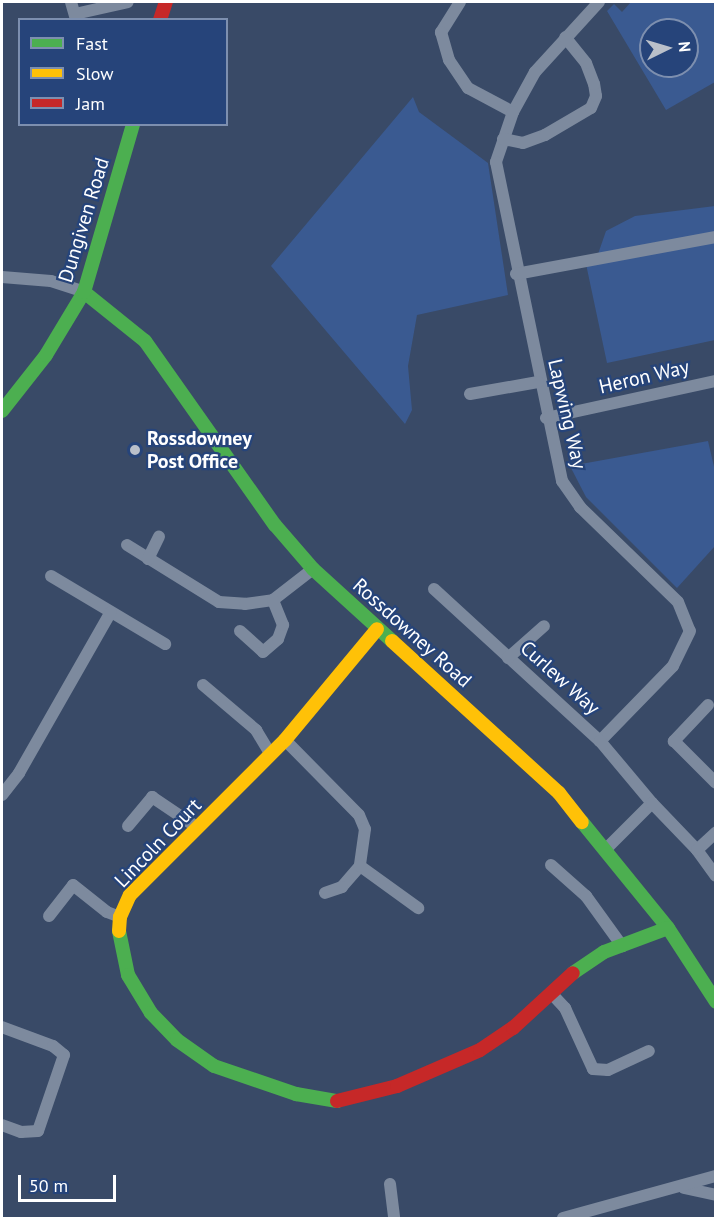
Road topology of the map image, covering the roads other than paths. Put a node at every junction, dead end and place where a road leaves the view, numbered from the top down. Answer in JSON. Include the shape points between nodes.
{"nodes":[{"id":1,"x":128,"y":2,"type":"edge"},
{"id":2,"x":166,"y":2,"type":"edge"},
{"id":3,"x":460,"y":2,"type":"edge"},
{"id":4,"x":599,"y":2,"type":"edge"},
{"id":5,"x":74,"y":12,"type":"edge"},
{"id":6,"x":161,"y":18,"type":"edge"},
{"id":7,"x":565,"y":37,"type":"junction"},
{"id":8,"x":513,"y":112,"type":"junction"},
{"id":9,"x":132,"y":126,"type":"edge"},
{"id":10,"x":503,"y":139,"type":"junction"},
{"id":11,"x":716,"y":237,"type":"edge"},
{"id":12,"x":516,"y":274,"type":"junction"},
{"id":13,"x":2,"y":277,"type":"edge"},
{"id":14,"x":84,"y":292,"type":"junction"},
{"id":15,"x":716,"y":381,"type":"edge"},
{"id":16,"x":538,"y":382,"type":"junction"},
{"id":17,"x":470,"y":394,"type":"dead end"},
{"id":18,"x":2,"y":411,"type":"edge"},
{"id":19,"x":546,"y":418,"type":"junction"},
{"id":20,"x":159,"y":536,"type":"dead end"},
{"id":21,"x":127,"y":545,"type":"dead end"},
{"id":22,"x":148,"y":559,"type":"junction"},
{"id":23,"x":313,"y":568,"type":"junction"},
{"id":24,"x":51,"y":576,"type":"dead end"},
{"id":25,"x":434,"y":589,"type":"dead end"},
{"id":26,"x":273,"y":600,"type":"junction"},
{"id":27,"x":111,"y":612,"type":"junction"},
{"id":28,"x":544,"y":626,"type":"dead end"},
{"id":29,"x":377,"y":628,"type":"junction"},
{"id":30,"x":240,"y":631,"type":"dead end"},
{"id":31,"x":165,"y":644,"type":"dead end"},
{"id":32,"x":508,"y":658,"type":"junction"},
{"id":33,"x":203,"y":685,"type":"dead end"},
{"id":34,"x":708,"y":705,"type":"dead end"},
{"id":35,"x":285,"y":740,"type":"junction"},
{"id":36,"x":600,"y":741,"type":"junction"},
{"id":37,"x":272,"y":755,"type":"junction"},
{"id":38,"x":716,"y":783,"type":"edge"},
{"id":39,"x":2,"y":795,"type":"edge"},
{"id":40,"x":652,"y":803,"type":"junction"},
{"id":41,"x":128,"y":826,"type":"dead end"},
{"id":42,"x":198,"y":828,"type":"junction"},
{"id":43,"x":716,"y":832,"type":"edge"},
{"id":44,"x":606,"y":849,"type":"junction"},
{"id":45,"x":697,"y":850,"type":"junction"},
{"id":46,"x":551,"y":865,"type":"dead end"},
{"id":47,"x":360,"y":866,"type":"junction"},
{"id":48,"x":716,"y":876,"type":"edge"},
{"id":49,"x":325,"y":893,"type":"dead end"},
{"id":50,"x":418,"y":908,"type":"dead end"},
{"id":51,"x":49,"y":916,"type":"dead end"},
{"id":52,"x":120,"y":917,"type":"junction"},
{"id":53,"x":669,"y":928,"type":"junction"},
{"id":54,"x":622,"y":946,"type":"junction"},
{"id":55,"x":551,"y":993,"type":"junction"},
{"id":56,"x":716,"y":1002,"type":"edge"},
{"id":57,"x":2,"y":1027,"type":"edge"},
{"id":58,"x":649,"y":1051,"type":"dead end"},
{"id":59,"x":2,"y":1125,"type":"edge"},
{"id":60,"x":716,"y":1176,"type":"edge"},
{"id":61,"x":390,"y":1184,"type":"dead end"},
{"id":62,"x":683,"y":1188,"type":"junction"},
{"id":63,"x":716,"y":1195,"type":"edge"},
{"id":64,"x":394,"y":1218,"type":"edge"},
{"id":65,"x":563,"y":1218,"type":"edge"}],
"edges":[{"from":1,"to":5,"type":"street"},
{"from":2,"to":6,"type":"main road"},
{"from":3,"to":8,"type":"street","via":[[441,32],[448,60],[468,88]]},
{"from":4,"to":7,"type":"street"},
{"from":7,"to":8,"type":"street","via":[[535,72]]},
{"from":7,"to":10,"type":"street","via":[[586,63],[594,84],[596,96],[591,108],[524,143]]},
{"from":8,"to":10,"type":"street"},
{"from":9,"to":14,"type":"main road","name":"Dungiven Road"},
{"from":10,"to":12,"type":"street","name":"Lapwing Way","via":[[496,162]]},
{"from":11,"to":12,"type":"street"},
{"from":12,"to":16,"type":"street","name":"Lapwing Way"},
{"from":13,"to":14,"type":"street","via":[[51,281]]},
{"from":14,"to":18,"type":"main road","name":"Dungiven Road","via":[[46,355]]},
{"from":14,"to":23,"type":"main road","name":"Rossdowney Road","via":[[145,341],[275,525]]},
{"from":15,"to":19,"type":"street","name":"Heron Way"},
{"from":16,"to":17,"type":"street"},
{"from":16,"to":19,"type":"street","name":"Lapwing Way"},
{"from":19,"to":36,"type":"street","name":"Lapwing Way","via":[[561,481],[580,507],[678,602],[690,631],[673,666]]},
{"from":20,"to":22,"type":"street"},
{"from":21,"to":22,"type":"street"},
{"from":22,"to":26,"type":"street","via":[[219,602]]},
{"from":23,"to":26,"type":"street"},
{"from":23,"to":29,"type":"main road","name":"Rossdowney Road"},
{"from":24,"to":27,"type":"street"},
{"from":25,"to":32,"type":"street","name":"Curlew Way"},
{"from":26,"to":30,"type":"street","via":[[284,625],[278,639],[263,652]]},
{"from":27,"to":31,"type":"street"},
{"from":27,"to":39,"type":"street","via":[[19,773]]},
{"from":28,"to":32,"type":"street"},
{"from":29,"to":35,"type":"main road","name":"Lincoln Court"},
{"from":29,"to":44,"type":"main road","name":"Rossdowney Road","via":[[559,793]]},
{"from":32,"to":36,"type":"street","name":"Curlew Way"},
{"from":33,"to":37,"type":"street","via":[[256,730]]},
{"from":34,"to":38,"type":"street","via":[[674,741]]},
{"from":35,"to":37,"type":"main road","name":"Lincoln Court"},
{"from":35,"to":47,"type":"street","via":[[359,815],[365,829]]},
{"from":36,"to":40,"type":"street","name":"Curlew Way"},
{"from":37,"to":42,"type":"main road","name":"Lincoln Court"},
{"from":40,"to":44,"type":"street"},
{"from":40,"to":45,"type":"street","name":"Curlew Way"},
{"from":41,"to":42,"type":"street","via":[[152,796]]},
{"from":42,"to":52,"type":"main road","name":"Lincoln Court","via":[[130,895]]},
{"from":43,"to":45,"type":"street"},
{"from":44,"to":53,"type":"main road","name":"Rossdowney Road"},
{"from":45,"to":48,"type":"street","name":"Curlew Way"},
{"from":46,"to":54,"type":"street","via":[[586,896]]},
{"from":47,"to":49,"type":"street","via":[[342,886]]},
{"from":47,"to":50,"type":"street"},
{"from":51,"to":52,"type":"street","via":[[73,885],[107,912]]},
{"from":52,"to":55,"type":"main road","name":"Lincoln Court","via":[[119,939],[128,975],[150,1013],[177,1040],[214,1066],[324,1100],[338,1101],[397,1086],[457,1061],[513,1028]]},
{"from":53,"to":54,"type":"main road","name":"Lincoln Court"},
{"from":53,"to":56,"type":"main road","name":"Rossdowney Road"},
{"from":54,"to":55,"type":"main road","name":"Lincoln Court","via":[[581,966]]},
{"from":55,"to":58,"type":"street","via":[[565,1008],[593,1069],[608,1070]]},
{"from":57,"to":59,"type":"street","via":[[53,1046],[64,1055],[38,1131],[21,1132]]},
{"from":60,"to":62,"type":"street"},
{"from":61,"to":64,"type":"street"},
{"from":62,"to":63,"type":"street"},
{"from":62,"to":65,"type":"street"}]}
